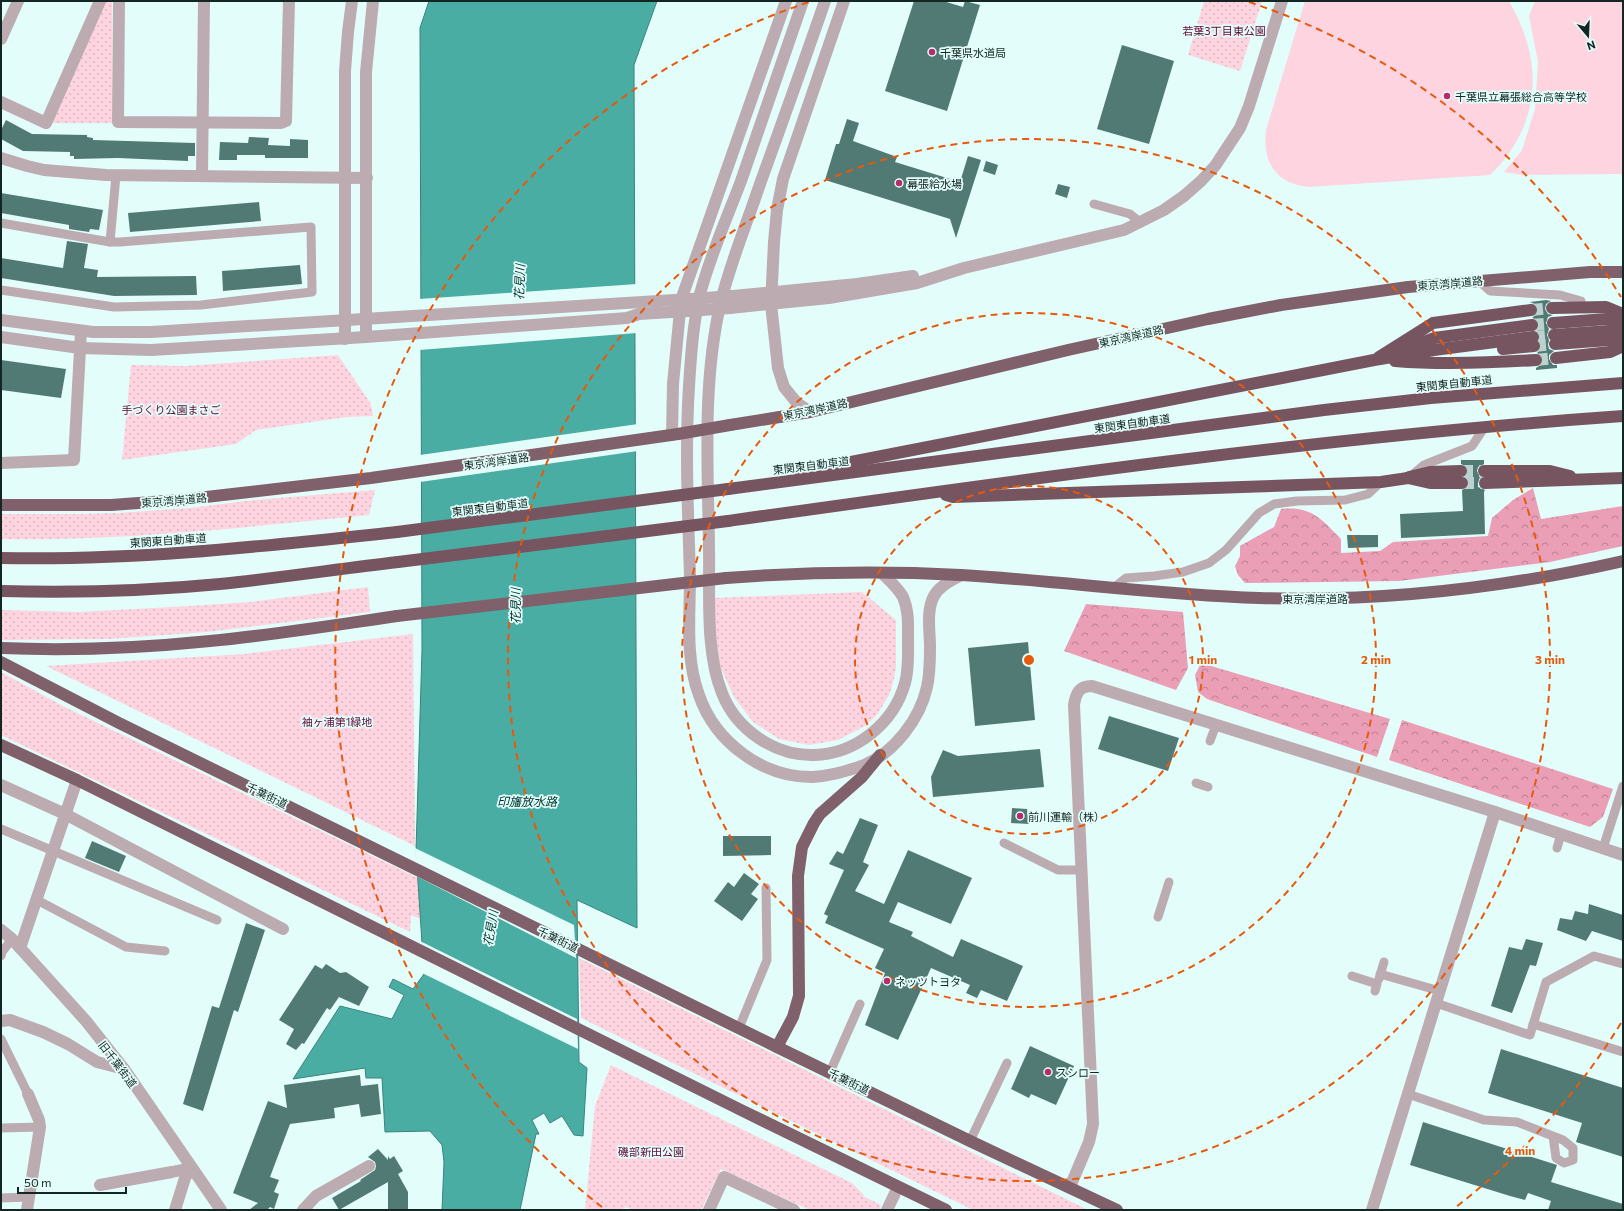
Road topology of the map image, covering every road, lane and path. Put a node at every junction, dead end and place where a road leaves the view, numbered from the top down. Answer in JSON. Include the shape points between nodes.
{"nodes":[{"id":1,"x":18,"y":1,"type":"edge"},
{"id":2,"x":100,"y":1,"type":"edge"},
{"id":3,"x":119,"y":1,"type":"edge"},
{"id":4,"x":204,"y":1,"type":"edge"},
{"id":5,"x":289,"y":1,"type":"edge"},
{"id":6,"x":352,"y":1,"type":"edge"},
{"id":7,"x":373,"y":1,"type":"edge"},
{"id":8,"x":786,"y":1,"type":"edge"},
{"id":9,"x":803,"y":1,"type":"edge"},
{"id":10,"x":825,"y":1,"type":"edge"},
{"id":11,"x":844,"y":1,"type":"edge"},
{"id":12,"x":1282,"y":1,"type":"edge"},
{"id":13,"x":1,"y":39,"type":"edge"},
{"id":14,"x":1,"y":102,"type":"edge"},
{"id":15,"x":202,"y":124,"type":"junction"},
{"id":16,"x":1,"y":158,"type":"edge"},
{"id":17,"x":116,"y":175,"type":"junction"},
{"id":18,"x":202,"y":176,"type":"junction"},
{"id":19,"x":345,"y":178,"type":"junction"},
{"id":20,"x":367,"y":178,"type":"junction"},
{"id":21,"x":1094,"y":204,"type":"dead end"},
{"id":22,"x":1141,"y":223,"type":"junction"},
{"id":23,"x":1,"y":224,"type":"edge"},
{"id":24,"x":110,"y":242,"type":"junction"},
{"id":25,"x":1623,"y":272,"type":"edge"},
{"id":26,"x":1479,"y":281,"type":"junction"},
{"id":27,"x":1,"y":290,"type":"edge"},
{"id":28,"x":771,"y":299,"type":"junction"},
{"id":29,"x":685,"y":305,"type":"junction"},
{"id":30,"x":1581,"y":307,"type":"junction"},
{"id":31,"x":638,"y":308,"type":"junction"},
{"id":32,"x":1552,"y":308,"type":"tunnel mouth"},
{"id":33,"x":1531,"y":310,"type":"tunnel mouth"},
{"id":34,"x":1623,"y":314,"type":"edge"},
{"id":35,"x":365,"y":319,"type":"junction"},
{"id":36,"x":1,"y":320,"type":"edge"},
{"id":37,"x":344,"y":320,"type":"junction"},
{"id":38,"x":1623,"y":322,"type":"edge"},
{"id":39,"x":1553,"y":323,"type":"tunnel mouth"},
{"id":40,"x":1532,"y":325,"type":"tunnel mouth"},
{"id":41,"x":1623,"y":330,"type":"edge"},
{"id":42,"x":81,"y":331,"type":"junction"},
{"id":43,"x":1623,"y":336,"type":"edge"},
{"id":44,"x":1,"y":337,"type":"edge"},
{"id":45,"x":366,"y":337,"type":"junction"},
{"id":46,"x":345,"y":339,"type":"junction"},
{"id":47,"x":1534,"y":342,"type":"tunnel mouth"},
{"id":48,"x":1623,"y":346,"type":"edge"},
{"id":49,"x":80,"y":348,"type":"junction"},
{"id":50,"x":1556,"y":358,"type":"tunnel mouth"},
{"id":51,"x":1374,"y":360,"type":"junction"},
{"id":52,"x":1536,"y":360,"type":"tunnel mouth"},
{"id":53,"x":1623,"y":382,"type":"edge"},
{"id":54,"x":810,"y":412,"type":"junction"},
{"id":55,"x":1623,"y":416,"type":"edge"},
{"id":56,"x":1484,"y":428,"type":"junction"},
{"id":57,"x":671,"y":435,"type":"junction"},
{"id":58,"x":1,"y":464,"type":"edge"},
{"id":59,"x":1462,"y":477,"type":"tunnel mouth"},
{"id":60,"x":1484,"y":477,"type":"tunnel mouth"},
{"id":61,"x":1408,"y":478,"type":"junction"},
{"id":62,"x":1623,"y":478,"type":"edge"},
{"id":63,"x":778,"y":482,"type":"junction"},
{"id":64,"x":1381,"y":482,"type":"junction"},
{"id":65,"x":929,"y":492,"type":"junction"},
{"id":66,"x":1,"y":505,"type":"edge"},
{"id":67,"x":1,"y":558,"type":"edge"},
{"id":68,"x":1623,"y":561,"type":"edge"},
{"id":69,"x":882,"y":573,"type":"junction"},
{"id":70,"x":961,"y":575,"type":"junction"},
{"id":71,"x":1113,"y":588,"type":"junction"},
{"id":72,"x":1,"y":591,"type":"edge"},
{"id":73,"x":1,"y":648,"type":"edge"},
{"id":74,"x":1,"y":662,"type":"edge"},
{"id":75,"x":1216,"y":725,"type":"junction"},
{"id":76,"x":1210,"y":741,"type":"dead end"},
{"id":77,"x":1,"y":745,"type":"edge"},
{"id":78,"x":880,"y":756,"type":"junction"},
{"id":79,"x":77,"y":780,"type":"junction"},
{"id":80,"x":1196,"y":783,"type":"dead end"},
{"id":81,"x":1,"y":785,"type":"edge"},
{"id":82,"x":1623,"y":786,"type":"edge"},
{"id":83,"x":1208,"y":787,"type":"dead end"},
{"id":84,"x":1495,"y":812,"type":"junction"},
{"id":85,"x":65,"y":814,"type":"junction"},
{"id":86,"x":1,"y":829,"type":"edge"},
{"id":87,"x":1561,"y":834,"type":"junction"},
{"id":88,"x":1004,"y":843,"type":"dead end"},
{"id":89,"x":1557,"y":848,"type":"dead end"},
{"id":90,"x":1603,"y":848,"type":"junction"},
{"id":91,"x":52,"y":852,"type":"junction"},
{"id":92,"x":1623,"y":855,"type":"edge"},
{"id":93,"x":1082,"y":870,"type":"junction"},
{"id":94,"x":1169,"y":882,"type":"dead end"},
{"id":95,"x":766,"y":888,"type":"dead end"},
{"id":96,"x":36,"y":900,"type":"junction"},
{"id":97,"x":1160,"y":919,"type":"dead end"},
{"id":98,"x":217,"y":920,"type":"dead end"},
{"id":99,"x":283,"y":929,"type":"dead end"},
{"id":100,"x":1,"y":930,"type":"edge"},
{"id":101,"x":16,"y":944,"type":"junction"},
{"id":102,"x":165,"y":950,"type":"dead end"},
{"id":103,"x":1,"y":956,"type":"edge"},
{"id":104,"x":1384,"y":962,"type":"dead end"},
{"id":105,"x":1623,"y":964,"type":"edge"},
{"id":106,"x":1380,"y":974,"type":"junction"},
{"id":107,"x":1352,"y":976,"type":"dead end"},
{"id":108,"x":1440,"y":991,"type":"junction"},
{"id":109,"x":1436,"y":1002,"type":"junction"},
{"id":110,"x":860,"y":1004,"type":"dead end"},
{"id":111,"x":1,"y":1021,"type":"edge"},
{"id":112,"x":1533,"y":1024,"type":"junction"},
{"id":113,"x":739,"y":1028,"type":"junction"},
{"id":114,"x":1,"y":1039,"type":"edge"},
{"id":115,"x":777,"y":1047,"type":"junction"},
{"id":116,"x":1623,"y":1052,"type":"edge"},
{"id":117,"x":1007,"y":1063,"type":"dead end"},
{"id":118,"x":124,"y":1069,"type":"junction"},
{"id":119,"x":830,"y":1072,"type":"junction"},
{"id":120,"x":28,"y":1094,"type":"joint"},
{"id":121,"x":1408,"y":1094,"type":"junction"},
{"id":122,"x":40,"y":1127,"type":"junction"},
{"id":123,"x":1,"y":1128,"type":"edge"},
{"id":124,"x":1553,"y":1136,"type":"dead end"},
{"id":125,"x":970,"y":1141,"type":"junction"},
{"id":126,"x":369,"y":1166,"type":"dead end"},
{"id":127,"x":191,"y":1168,"type":"junction"},
{"id":128,"x":100,"y":1185,"type":"dead end"},
{"id":129,"x":898,"y":1186,"type":"junction"},
{"id":130,"x":1070,"y":1186,"type":"junction"},
{"id":131,"x":1,"y":1198,"type":"edge"},
{"id":132,"x":28,"y":1198,"type":"junction"},
{"id":133,"x":27,"y":1210,"type":"edge"},
{"id":134,"x":175,"y":1210,"type":"edge"},
{"id":135,"x":221,"y":1210,"type":"edge"},
{"id":136,"x":303,"y":1210,"type":"edge"},
{"id":137,"x":709,"y":1210,"type":"edge"},
{"id":138,"x":794,"y":1210,"type":"edge"},
{"id":139,"x":887,"y":1210,"type":"edge"},
{"id":140,"x":946,"y":1210,"type":"edge"},
{"id":141,"x":1117,"y":1210,"type":"edge"},
{"id":142,"x":1372,"y":1210,"type":"edge"}],
"edges":[{"from":1,"to":13,"type":"street"},
{"from":2,"to":14,"type":"street","via":[[46,123]]},
{"from":3,"to":15,"type":"street","via":[[118,122]]},
{"from":4,"to":15,"type":"street"},
{"from":5,"to":15,"type":"street","via":[[286,120],[281,123]]},
{"from":6,"to":19,"type":"street","via":[[345,71]]},
{"from":7,"to":20,"type":"street","via":[[366,72]]},
{"from":8,"to":29,"type":"street"},
{"from":9,"to":78,"type":"street","via":[[713,256],[696,317],[688,397],[687,471],[692,669],[700,700],[715,725],[728,742],[763,766],[791,775],[813,777],[845,771]]},
{"from":10,"to":69,"type":"street","via":[[728,276],[712,350],[708,409],[712,659],[727,704],[736,718],[756,737],[789,752],[822,754],[842,750],[859,742],[887,718],[896,705],[905,682],[908,619],[904,599]]},
{"from":11,"to":28,"type":"street","via":[[783,179],[777,218]]},
{"from":12,"to":22,"type":"street","via":[[1240,128],[1215,166],[1201,181],[1184,196]]},
{"from":15,"to":18,"type":"street"},
{"from":16,"to":17,"type":"street","via":[[44,170]]},
{"from":17,"to":18,"type":"street"},
{"from":17,"to":24,"type":"lane"},
{"from":18,"to":19,"type":"street"},
{"from":19,"to":20,"type":"street"},
{"from":19,"to":37,"type":"street"},
{"from":20,"to":35,"type":"street"},
{"from":21,"to":22,"type":"lane","via":[[1130,214]]},
{"from":22,"to":28,"type":"street","via":[[1124,230],[964,268]]},
{"from":23,"to":24,"type":"lane"},
{"from":24,"to":27,"type":"lane","via":[[312,227],[312,292],[201,305],[114,307]]},
{"from":25,"to":26,"type":"highway","name":"東京湾岸道路","via":[[1590,272]]},
{"from":26,"to":30,"type":"lane","via":[[1490,291],[1560,295],[1581,301]]},
{"from":26,"to":54,"type":"highway","name":"東京湾岸道路","via":[[1408,287],[1208,318]]},
{"from":28,"to":29,"type":"street","bridge":true},
{"from":28,"to":54,"type":"street","via":[[778,368],[784,387],[797,403]]},
{"from":29,"to":31,"type":"street"},
{"from":29,"to":57,"type":"street","via":[[673,384]]},
{"from":30,"to":32,"type":"highway"},
{"from":30,"to":34,"type":"highway","via":[[1606,307]]},
{"from":31,"to":35,"type":"street"},
{"from":31,"to":45,"type":"street","via":[[626,318]]},
{"from":33,"to":51,"type":"highway","via":[[1433,323]]},
{"from":35,"to":37,"type":"street"},
{"from":35,"to":45,"type":"street"},
{"from":36,"to":42,"type":"street"},
{"from":37,"to":42,"type":"street","via":[[151,332]]},
{"from":37,"to":46,"type":"street"},
{"from":38,"to":39,"type":"highway","via":[[1606,319]]},
{"from":40,"to":51,"type":"highway","via":[[1434,338]]},
{"from":41,"to":43,"type":"highway","via":[[1555,340],[1609,340]]},
{"from":42,"to":49,"type":"street"},
{"from":44,"to":49,"type":"street"},
{"from":45,"to":46,"type":"street"},
{"from":46,"to":49,"type":"street","via":[[151,350]]},
{"from":47,"to":51,"type":"highway","via":[[1480,352],[1434,350]]},
{"from":48,"to":50,"type":"highway","via":[[1610,352]]},
{"from":49,"to":58,"type":"street","via":[[74,460]]},
{"from":51,"to":52,"type":"highway","via":[[1433,364]]},
{"from":51,"to":63,"type":"highway","via":[[810,470]]},
{"from":53,"to":63,"type":"highway","name":"東関東自動車道","via":[[1324,410]]},
{"from":54,"to":57,"type":"highway","name":"東京湾岸道路","bridge":true},
{"from":55,"to":56,"type":"highway"},
{"from":56,"to":61,"type":"lane","via":[[1472,446],[1424,465]]},
{"from":56,"to":65,"type":"highway","via":[[1318,444]]},
{"from":57,"to":66,"type":"highway","name":"東京湾岸道路","via":[[372,478],[180,500],[111,504]]},
{"from":59,"to":61,"type":"highway","via":[[1430,483]]},
{"from":60,"to":62,"type":"highway"},
{"from":61,"to":64,"type":"highway"},
{"from":63,"to":67,"type":"highway","name":"東関東自動車道","bridge":true,"via":[[397,532],[189,553],[53,559]]},
{"from":64,"to":65,"type":"highway","via":[[953,497]]},
{"from":64,"to":71,"type":"lane","via":[[1368,494],[1345,500],[1274,504],[1259,512],[1226,550],[1209,563],[1183,572],[1126,578]]},
{"from":65,"to":72,"type":"highway","bridge":true,"via":[[728,521],[220,584],[64,592]]},
{"from":68,"to":71,"type":"highway","name":"東京湾岸道路","via":[[1488,587],[1348,598],[1259,598]]},
{"from":69,"to":70,"type":"highway","name":"東京湾岸道路"},
{"from":69,"to":73,"type":"highway","name":"東京湾岸道路","bridge":true,"via":[[794,573],[726,578],[397,616],[211,641],[126,648]]},
{"from":70,"to":71,"type":"highway","name":"東京湾岸道路"},
{"from":70,"to":78,"type":"street","via":[[944,585],[933,598],[930,614],[929,674],[924,696],[905,731]]},
{"from":74,"to":113,"type":"highway","name":"千葉街道","via":[[119,723]]},
{"from":75,"to":76,"type":"lane"},
{"from":75,"to":84,"type":"street"},
{"from":75,"to":93,"type":"street","via":[[1092,686],[1085,686],[1079,690],[1074,705]]},
{"from":77,"to":79,"type":"highway"},
{"from":78,"to":115,"type":"highway","via":[[862,777],[820,814],[802,847],[798,876],[799,996],[793,1016]]},
{"from":79,"to":85,"type":"street"},
{"from":79,"to":129,"type":"highway"},
{"from":80,"to":83,"type":"lane"},
{"from":81,"to":85,"type":"street"},
{"from":82,"to":90,"type":"lane"},
{"from":84,"to":87,"type":"street"},
{"from":84,"to":108,"type":"street"},
{"from":85,"to":91,"type":"street"},
{"from":85,"to":99,"type":"street"},
{"from":86,"to":91,"type":"lane"},
{"from":87,"to":89,"type":"lane"},
{"from":87,"to":90,"type":"street"},
{"from":88,"to":93,"type":"lane","via":[[1058,870]]},
{"from":90,"to":92,"type":"street"},
{"from":91,"to":96,"type":"street"},
{"from":91,"to":98,"type":"lane"},
{"from":93,"to":130,"type":"street","via":[[1093,1124],[1089,1142]]},
{"from":94,"to":97,"type":"lane"},
{"from":95,"to":113,"type":"lane","via":[[767,960]]},
{"from":96,"to":101,"type":"street"},
{"from":96,"to":102,"type":"lane","via":[[126,947]]},
{"from":100,"to":101,"type":"street","name":"旧千葉街道"},
{"from":101,"to":103,"type":"lane","via":[[2,952]]},
{"from":101,"to":118,"type":"street","name":"旧千葉街道","via":[[86,1021]]},
{"from":104,"to":106,"type":"lane"},
{"from":105,"to":112,"type":"lane","via":[[1594,956],[1546,982]]},
{"from":106,"to":107,"type":"lane","via":[[1376,987]]},
{"from":106,"to":108,"type":"lane"},
{"from":108,"to":109,"type":"street"},
{"from":109,"to":112,"type":"lane","via":[[1530,1035]]},
{"from":109,"to":121,"type":"street"},
{"from":110,"to":119,"type":"lane"},
{"from":111,"to":118,"type":"street","via":[[10,1020],[43,1032],[97,1062]]},
{"from":112,"to":116,"type":"lane"},
{"from":113,"to":115,"type":"highway","name":"千葉街道"},
{"from":114,"to":120,"type":"lane"},
{"from":115,"to":119,"type":"highway","name":"千葉街道"},
{"from":117,"to":125,"type":"lane"},
{"from":118,"to":127,"type":"street","name":"旧千葉街道"},
{"from":119,"to":125,"type":"highway","name":"千葉街道"},
{"from":120,"to":122,"type":"street"},
{"from":121,"to":124,"type":"lane","via":[[1484,1120],[1517,1122]]},
{"from":121,"to":142,"type":"street"},
{"from":122,"to":123,"type":"lane"},
{"from":122,"to":132,"type":"street"},
{"from":125,"to":130,"type":"highway","name":"千葉街道"},
{"from":126,"to":136,"type":"street","via":[[316,1196]]},
{"from":127,"to":128,"type":"street"},
{"from":127,"to":134,"type":"street","via":[[185,1178]]},
{"from":127,"to":135,"type":"street","name":"旧千葉街道"},
{"from":129,"to":139,"type":"street"},
{"from":129,"to":140,"type":"highway"},
{"from":130,"to":141,"type":"highway","name":"千葉街道"},
{"from":131,"to":132,"type":"lane"},
{"from":132,"to":133,"type":"street"},
{"from":137,"to":138,"type":"street","via":[[724,1177]]}]}
